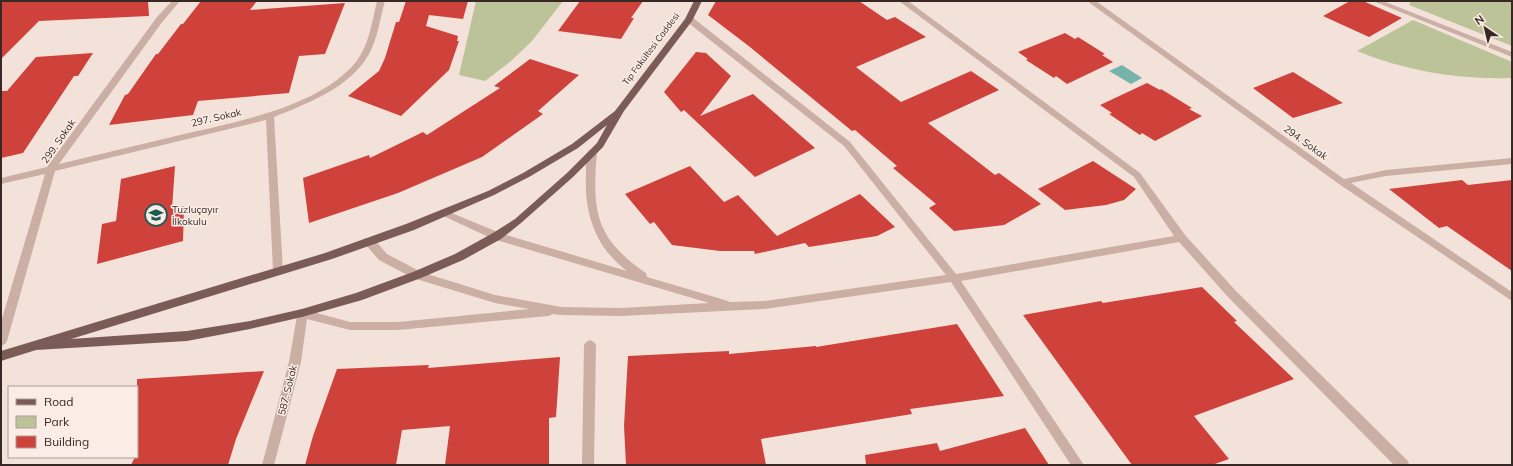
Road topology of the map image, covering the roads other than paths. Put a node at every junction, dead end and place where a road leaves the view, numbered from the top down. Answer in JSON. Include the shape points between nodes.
{"nodes":[{"id":1,"x":176,"y":1,"type":"edge"},
{"id":2,"x":381,"y":1,"type":"edge"},
{"id":3,"x":698,"y":1,"type":"edge"},
{"id":4,"x":903,"y":1,"type":"edge"},
{"id":5,"x":1090,"y":1,"type":"edge"},
{"id":6,"x":1377,"y":1,"type":"edge"},
{"id":7,"x":689,"y":19,"type":"junction"},
{"id":8,"x":1512,"y":55,"type":"edge"},
{"id":9,"x":620,"y":110,"type":"junction"},
{"id":10,"x":270,"y":116,"type":"junction"},
{"id":11,"x":592,"y":152,"type":"junction"},
{"id":12,"x":1512,"y":161,"type":"edge"},
{"id":13,"x":51,"y":168,"type":"junction"},
{"id":14,"x":1,"y":180,"type":"edge"},
{"id":15,"x":1342,"y":182,"type":"junction"},
{"id":16,"x":444,"y":213,"type":"junction"},
{"id":17,"x":497,"y":236,"type":"junction"},
{"id":18,"x":1181,"y":238,"type":"junction"},
{"id":19,"x":369,"y":241,"type":"junction"},
{"id":20,"x":278,"y":271,"type":"junction"},
{"id":21,"x":417,"y":275,"type":"junction"},
{"id":22,"x":954,"y":278,"type":"junction"},
{"id":23,"x":649,"y":281,"type":"junction"},
{"id":24,"x":1512,"y":297,"type":"edge"},
{"id":25,"x":733,"y":306,"type":"junction"},
{"id":26,"x":561,"y":311,"type":"junction"},
{"id":27,"x":302,"y":313,"type":"junction"},
{"id":28,"x":1,"y":341,"type":"edge"},
{"id":29,"x":590,"y":345,"type":"dead end"},
{"id":30,"x":38,"y":346,"type":"junction"},
{"id":31,"x":1,"y":356,"type":"edge"},
{"id":32,"x":268,"y":465,"type":"edge"},
{"id":33,"x":588,"y":465,"type":"edge"},
{"id":34,"x":1078,"y":465,"type":"edge"},
{"id":35,"x":1403,"y":465,"type":"edge"}],
"edges":[{"from":1,"to":13,"type":"street","name":"299. Sokak","via":[[160,19]]},
{"from":2,"to":10,"type":"street","name":"297. Sokak","via":[[368,48],[352,70],[327,89]]},
{"from":3,"to":7,"type":"main road","name":"Tıp Fakültesi Caddesi"},
{"from":4,"to":18,"type":"street","via":[[1137,175]]},
{"from":5,"to":15,"type":"street","name":"294. Sokak"},
{"from":6,"to":8,"type":"street"},
{"from":7,"to":9,"type":"main road","name":"Tıp Fakültesi Caddesi"},
{"from":7,"to":22,"type":"street","via":[[847,144]]},
{"from":9,"to":11,"type":"main road","via":[[600,145]]},
{"from":9,"to":16,"type":"main road","via":[[575,146],[526,175],[492,193]]},
{"from":10,"to":13,"type":"street","name":"297. Sokak"},
{"from":10,"to":20,"type":"street"},
{"from":11,"to":17,"type":"main road","via":[[545,198]]},
{"from":11,"to":23,"type":"street","via":[[589,182],[592,216],[606,244],[623,263]]},
{"from":12,"to":15,"type":"street","via":[[1386,173]]},
{"from":13,"to":14,"type":"street","name":"297. Sokak"},
{"from":13,"to":28,"type":"street","name":"299. Sokak"},
{"from":15,"to":24,"type":"street","name":"294. Sokak"},
{"from":16,"to":17,"type":"street"},
{"from":16,"to":19,"type":"main road"},
{"from":17,"to":21,"type":"main road","via":[[459,257]]},
{"from":17,"to":23,"type":"street"},
{"from":18,"to":22,"type":"street"},
{"from":18,"to":35,"type":"street","via":[[1232,294]]},
{"from":19,"to":20,"type":"main road"},
{"from":19,"to":21,"type":"street","via":[[383,257]]},
{"from":20,"to":30,"type":"main road"},
{"from":21,"to":26,"type":"street","via":[[496,299]]},
{"from":21,"to":27,"type":"main road","via":[[358,297]]},
{"from":22,"to":25,"type":"street","via":[[765,305]]},
{"from":22,"to":34,"type":"street"},
{"from":23,"to":25,"type":"street"},
{"from":25,"to":26,"type":"street","via":[[621,312]]},
{"from":26,"to":27,"type":"street","via":[[398,326],[350,326]]},
{"from":27,"to":30,"type":"main road","via":[[187,336]]},
{"from":27,"to":32,"type":"street","name":"587. Sokak","via":[[295,362]]},
{"from":29,"to":33,"type":"street"},
{"from":30,"to":31,"type":"main road"}]}
